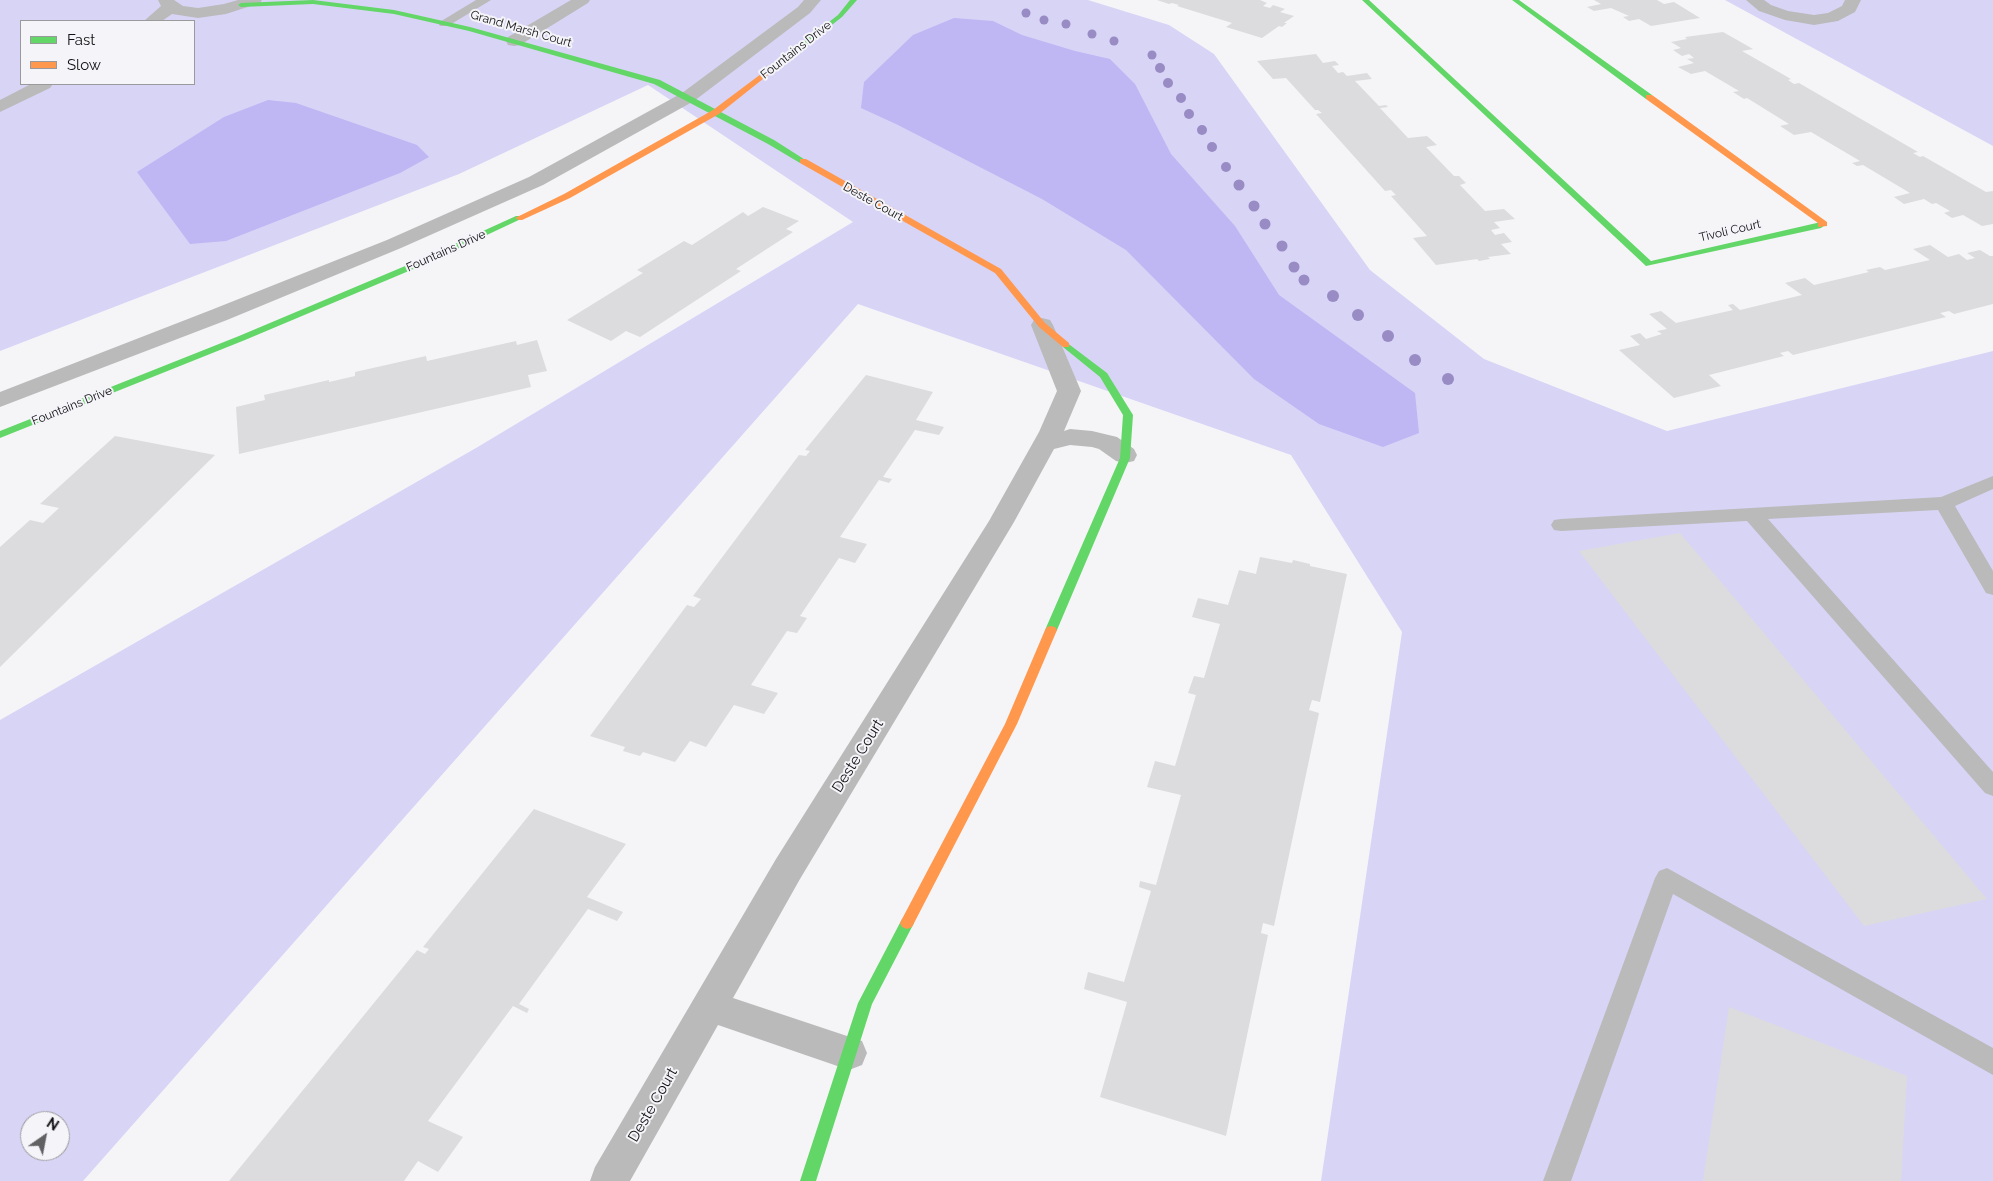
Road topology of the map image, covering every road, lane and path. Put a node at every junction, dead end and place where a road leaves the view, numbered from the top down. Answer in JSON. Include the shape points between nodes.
{"nodes":[{"id":1,"x":485,"y":0,"type":"edge"},
{"id":2,"x":582,"y":0,"type":"edge"},
{"id":3,"x":813,"y":0,"type":"edge"},
{"id":4,"x":854,"y":0,"type":"edge"},
{"id":5,"x":1365,"y":0,"type":"edge"},
{"id":6,"x":1515,"y":0,"type":"edge"},
{"id":7,"x":1754,"y":0,"type":"edge"},
{"id":8,"x":1853,"y":0,"type":"edge"},
{"id":9,"x":310,"y":1,"type":"edge"},
{"id":10,"x":247,"y":3,"type":"edge"},
{"id":11,"x":170,"y":10,"type":"edge"},
{"id":12,"x":154,"y":20,"type":"edge"},
{"id":13,"x":444,"y":23,"type":"junction"},
{"id":14,"x":514,"y":42,"type":"junction"},
{"id":15,"x":42,"y":85,"type":"edge"},
{"id":16,"x":688,"y":97,"type":"junction"},
{"id":17,"x":0,"y":107,"type":"edge"},
{"id":18,"x":716,"y":112,"type":"junction"},
{"id":19,"x":1042,"y":325,"type":"junction"},
{"id":20,"x":0,"y":400,"type":"edge"},
{"id":21,"x":0,"y":434,"type":"edge"},
{"id":22,"x":1044,"y":444,"type":"junction"},
{"id":23,"x":1125,"y":455,"type":"junction"},
{"id":24,"x":1993,"y":482,"type":"edge"},
{"id":25,"x":1944,"y":503,"type":"junction"},
{"id":26,"x":1752,"y":514,"type":"junction"},
{"id":27,"x":1561,"y":525,"type":"dead end"},
{"id":28,"x":1993,"y":588,"type":"edge"},
{"id":29,"x":1993,"y":787,"type":"edge"},
{"id":30,"x":709,"y":1006,"type":"junction"},
{"id":31,"x":849,"y":1053,"type":"junction"},
{"id":32,"x":1993,"y":1062,"type":"edge"},
{"id":33,"x":609,"y":1181,"type":"edge"},
{"id":34,"x":808,"y":1181,"type":"edge"},
{"id":35,"x":1557,"y":1181,"type":"edge"}],
"edges":[{"from":1,"to":13,"type":"lane"},
{"from":2,"to":14,"type":"street"},
{"from":3,"to":16,"type":"street","name":"Fountains Drive"},
{"from":4,"to":18,"type":"street","name":"Fountains Drive","via":[[840,16]]},
{"from":5,"to":6,"type":"street","name":"Tivoli Court","via":[[1649,264],[1824,224]]},
{"from":7,"to":8,"type":"street","via":[[1785,15],[1814,20],[1832,18],[1849,9]]},
{"from":9,"to":10,"type":"street","name":"Grand Marsh Court"},
{"from":9,"to":13,"type":"street","name":"Grand Marsh Court","via":[[394,12]]},
{"from":10,"to":11,"type":"street","via":[[198,13]]},
{"from":11,"to":12,"type":"street"},
{"from":13,"to":14,"type":"street","name":"Grand Marsh Court"},
{"from":14,"to":16,"type":"street","name":"Grand Marsh Court","via":[[657,82]]},
{"from":15,"to":17,"type":"street"},
{"from":16,"to":18,"type":"street","name":"Deste Court"},
{"from":16,"to":20,"type":"street","name":"Fountains Drive","via":[[536,181],[219,315]]},
{"from":18,"to":19,"type":"street","name":"Deste Court","via":[[998,271]]},
{"from":18,"to":21,"type":"street","name":"Fountains Drive","via":[[567,196],[463,243],[242,338]]},
{"from":19,"to":22,"type":"street","name":"Deste Court","via":[[1069,391]]},
{"from":19,"to":23,"type":"street","name":"Deste Court","via":[[1104,374],[1128,414]]},
{"from":22,"to":23,"type":"street","via":[[1070,437],[1092,439],[1108,443]]},
{"from":22,"to":30,"type":"street","name":"Deste Court","via":[[1002,522],[788,870]]},
{"from":23,"to":31,"type":"street","name":"Deste Court","via":[[1011,724],[865,1003]]},
{"from":24,"to":25,"type":"lane"},
{"from":25,"to":26,"type":"lane"},
{"from":25,"to":28,"type":"lane"},
{"from":26,"to":27,"type":"lane"},
{"from":26,"to":29,"type":"lane"},
{"from":30,"to":31,"type":"street"},
{"from":30,"to":33,"type":"street","name":"Deste Court"},
{"from":31,"to":34,"type":"street","name":"Deste Court"},
{"from":32,"to":35,"type":"lane","via":[[1666,878]]}]}
